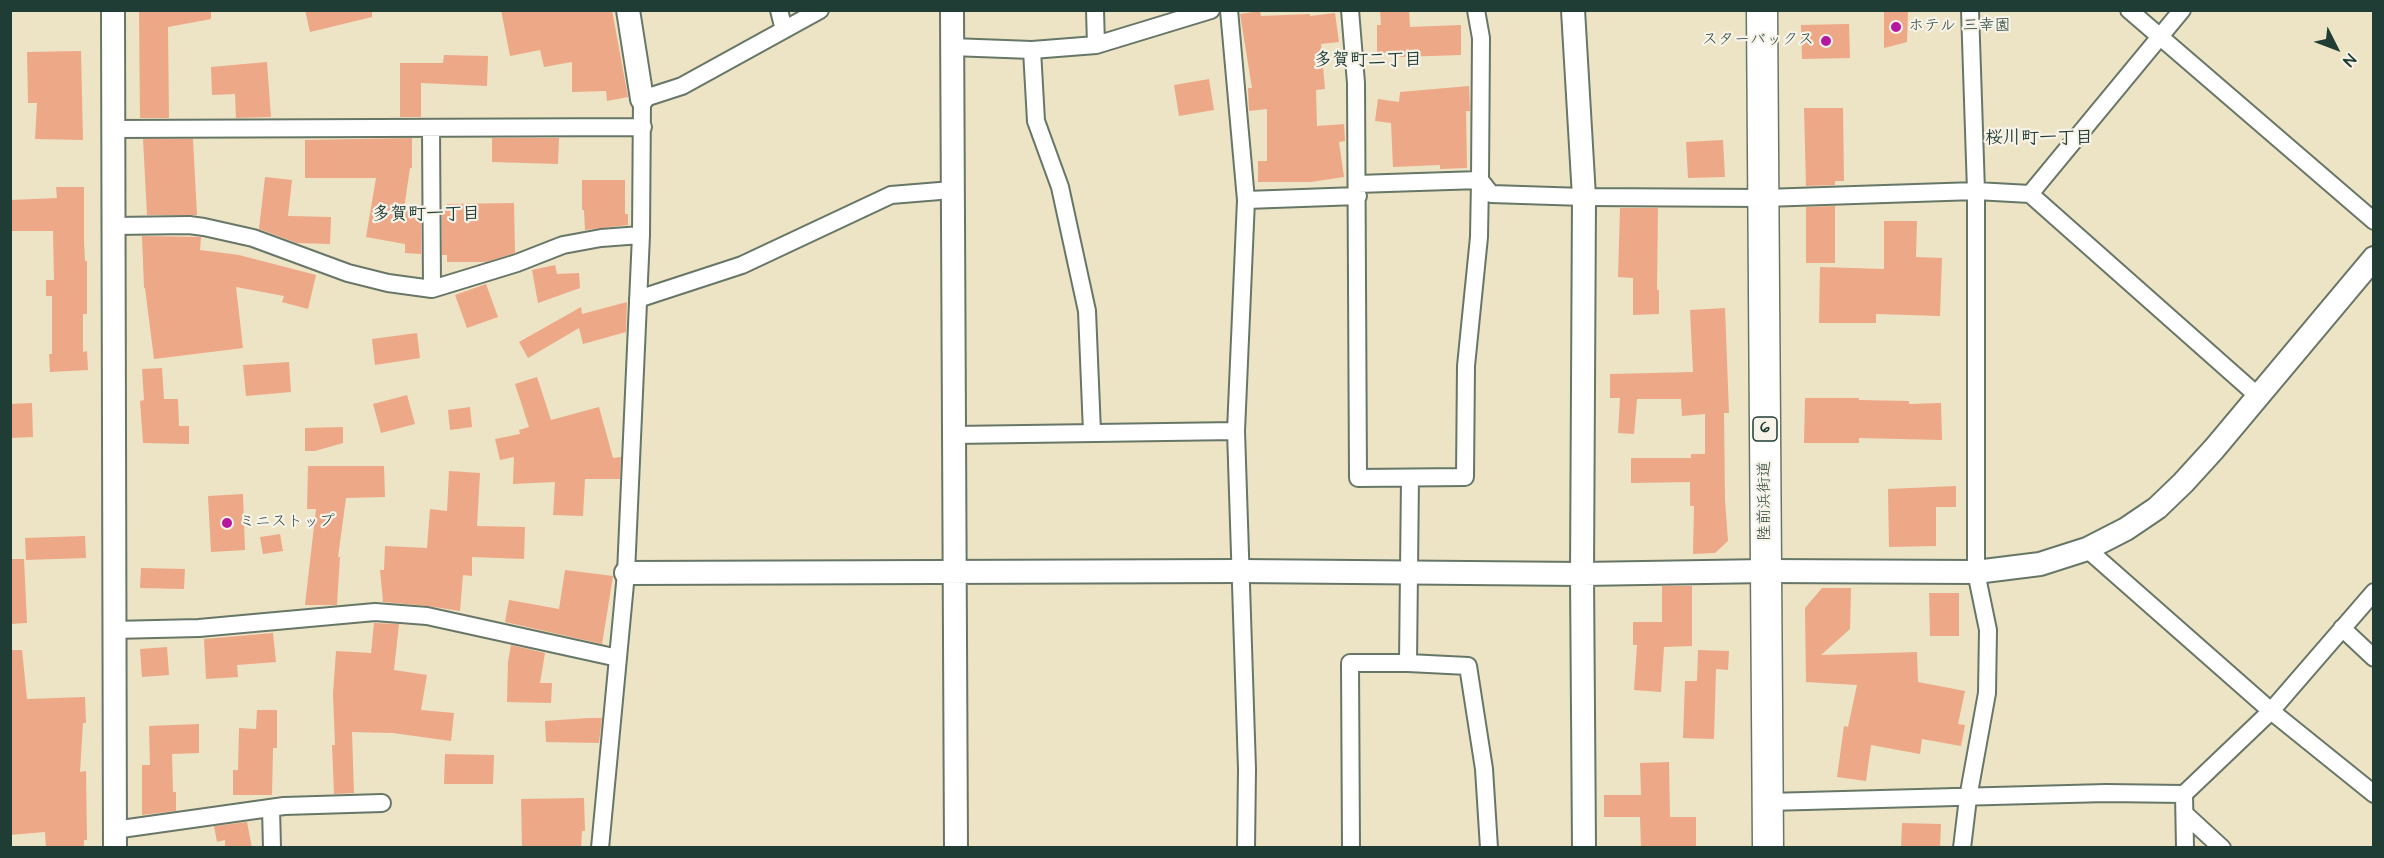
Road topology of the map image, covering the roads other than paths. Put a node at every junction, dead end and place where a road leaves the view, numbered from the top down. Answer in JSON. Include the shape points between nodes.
{"nodes":[{"id":1,"x":113,"y":10,"type":"edge"},
{"id":2,"x":628,"y":10,"type":"edge"},
{"id":3,"x":778,"y":10,"type":"edge"},
{"id":4,"x":820,"y":10,"type":"edge"},
{"id":5,"x":952,"y":10,"type":"edge"},
{"id":6,"x":1095,"y":10,"type":"edge"},
{"id":7,"x":1211,"y":10,"type":"edge"},
{"id":8,"x":1229,"y":10,"type":"edge"},
{"id":9,"x":1350,"y":10,"type":"edge"},
{"id":10,"x":1476,"y":10,"type":"edge"},
{"id":11,"x":1573,"y":10,"type":"edge"},
{"id":12,"x":1762,"y":10,"type":"edge"},
{"id":13,"x":1970,"y":10,"type":"edge"},
{"id":14,"x":2129,"y":10,"type":"edge"},
{"id":15,"x":2182,"y":10,"type":"edge"},
{"id":16,"x":784,"y":30,"type":"junction"},
{"id":17,"x":2159,"y":38,"type":"junction"},
{"id":18,"x":1096,"y":45,"type":"junction"},
{"id":19,"x":951,"y":47,"type":"junction"},
{"id":20,"x":1032,"y":50,"type":"junction"},
{"id":21,"x":642,"y":99,"type":"junction"},
{"id":22,"x":643,"y":127,"type":"junction"},
{"id":23,"x":431,"y":128,"type":"junction"},
{"id":24,"x":113,"y":129,"type":"junction"},
{"id":25,"x":1480,"y":180,"type":"junction"},
{"id":26,"x":952,"y":190,"type":"junction"},
{"id":27,"x":1357,"y":190,"type":"junction"},
{"id":28,"x":1976,"y":191,"type":"junction"},
{"id":29,"x":2030,"y":194,"type":"junction"},
{"id":30,"x":1584,"y":197,"type":"junction"},
{"id":31,"x":1764,"y":198,"type":"junction"},
{"id":32,"x":1246,"y":200,"type":"junction"},
{"id":33,"x":2373,"y":221,"type":"edge"},
{"id":34,"x":114,"y":226,"type":"junction"},
{"id":35,"x":641,"y":236,"type":"junction"},
{"id":36,"x":2370,"y":269,"type":"edge"},
{"id":37,"x":432,"y":289,"type":"junction"},
{"id":38,"x":638,"y":299,"type":"junction"},
{"id":39,"x":2258,"y":396,"type":"junction"},
{"id":40,"x":1236,"y":431,"type":"junction"},
{"id":41,"x":1092,"y":432,"type":"junction"},
{"id":42,"x":954,"y":435,"type":"junction"},
{"id":43,"x":1410,"y":478,"type":"junction"},
{"id":44,"x":2087,"y":549,"type":"junction"},
{"id":45,"x":1240,"y":571,"type":"junction"},
{"id":46,"x":1409,"y":571,"type":"junction"},
{"id":47,"x":1766,"y":571,"type":"junction"},
{"id":48,"x":1976,"y":572,"type":"junction"},
{"id":49,"x":626,"y":573,"type":"junction"},
{"id":50,"x":955,"y":573,"type":"junction"},
{"id":51,"x":1582,"y":574,"type":"junction"},
{"id":52,"x":2373,"y":592,"type":"edge"},
{"id":53,"x":2342,"y":628,"type":"junction"},
{"id":54,"x":113,"y":630,"type":"junction"},
{"id":55,"x":618,"y":658,"type":"junction"},
{"id":56,"x":2373,"y":658,"type":"edge"},
{"id":57,"x":1408,"y":663,"type":"junction"},
{"id":58,"x":2271,"y":711,"type":"junction"},
{"id":59,"x":2184,"y":794,"type":"junction"},
{"id":60,"x":2373,"y":794,"type":"edge"},
{"id":61,"x":1968,"y":798,"type":"junction"},
{"id":62,"x":1768,"y":802,"type":"junction"},
{"id":63,"x":382,"y":803,"type":"dead end"},
{"id":64,"x":271,"y":808,"type":"junction"},
{"id":65,"x":2185,"y":814,"type":"junction"},
{"id":66,"x":114,"y":839,"type":"edge"},
{"id":67,"x":272,"y":848,"type":"edge"},
{"id":68,"x":600,"y":848,"type":"edge"},
{"id":69,"x":956,"y":848,"type":"edge"},
{"id":70,"x":1246,"y":848,"type":"edge"},
{"id":71,"x":1351,"y":848,"type":"edge"},
{"id":72,"x":1489,"y":848,"type":"edge"},
{"id":73,"x":1584,"y":848,"type":"edge"},
{"id":74,"x":1768,"y":848,"type":"edge"},
{"id":75,"x":1962,"y":848,"type":"edge"},
{"id":76,"x":2185,"y":848,"type":"edge"},
{"id":77,"x":2222,"y":848,"type":"edge"}],
"edges":[{"from":1,"to":24,"type":"street"},
{"from":2,"to":21,"type":"street"},
{"from":3,"to":16,"type":"street"},
{"from":4,"to":16,"type":"street"},
{"from":5,"to":19,"type":"street"},
{"from":6,"to":18,"type":"street"},
{"from":7,"to":18,"type":"street"},
{"from":8,"to":32,"type":"street"},
{"from":9,"to":27,"type":"street","via":[[1356,83]]},
{"from":10,"to":25,"type":"street","via":[[1480,38]]},
{"from":11,"to":30,"type":"street"},
{"from":12,"to":31,"type":"highway","name":"陸前浜街道","number":"6"},
{"from":13,"to":28,"type":"street"},
{"from":14,"to":17,"type":"street"},
{"from":15,"to":17,"type":"street"},
{"from":16,"to":21,"type":"street","via":[[682,86]]},
{"from":17,"to":29,"type":"street"},
{"from":17,"to":33,"type":"street"},
{"from":18,"to":20,"type":"street"},
{"from":19,"to":20,"type":"street"},
{"from":19,"to":26,"type":"street"},
{"from":20,"to":41,"type":"street","via":[[1036,121],[1060,187],[1087,311]]},
{"from":21,"to":22,"type":"street"},
{"from":22,"to":23,"type":"street"},
{"from":22,"to":35,"type":"street"},
{"from":23,"to":24,"type":"street"},
{"from":23,"to":37,"type":"street"},
{"from":24,"to":34,"type":"street"},
{"from":25,"to":27,"type":"street"},
{"from":25,"to":30,"type":"street","via":[[1491,194]]},
{"from":25,"to":43,"type":"street","via":[[1479,237],[1466,366],[1465,477]]},
{"from":26,"to":38,"type":"street","via":[[891,195],[742,265]]},
{"from":26,"to":42,"type":"street"},
{"from":27,"to":32,"type":"street"},
{"from":27,"to":43,"type":"street","via":[[1358,478]]},
{"from":28,"to":29,"type":"street"},
{"from":28,"to":31,"type":"street"},
{"from":28,"to":48,"type":"street"},
{"from":29,"to":39,"type":"street"},
{"from":30,"to":31,"type":"street"},
{"from":30,"to":51,"type":"street"},
{"from":31,"to":47,"type":"highway","name":"陸前浜街道","number":"6"},
{"from":32,"to":40,"type":"street"},
{"from":34,"to":37,"type":"street","via":[[204,227],[253,238],[348,273]]},
{"from":34,"to":54,"type":"street"},
{"from":35,"to":37,"type":"street","via":[[563,245]]},
{"from":35,"to":38,"type":"street"},
{"from":36,"to":39,"type":"street"},
{"from":38,"to":49,"type":"street"},
{"from":39,"to":44,"type":"street","via":[[2157,508]]},
{"from":40,"to":41,"type":"street"},
{"from":40,"to":45,"type":"street"},
{"from":41,"to":42,"type":"street"},
{"from":42,"to":50,"type":"street"},
{"from":43,"to":46,"type":"street"},
{"from":44,"to":48,"type":"street","via":[[2040,564]]},
{"from":44,"to":58,"type":"street"},
{"from":45,"to":46,"type":"street"},
{"from":45,"to":50,"type":"street"},
{"from":45,"to":70,"type":"street"},
{"from":46,"to":51,"type":"street"},
{"from":46,"to":57,"type":"street"},
{"from":47,"to":48,"type":"street"},
{"from":47,"to":51,"type":"street"},
{"from":47,"to":62,"type":"highway","name":"陸前浜街道","number":"6"},
{"from":48,"to":61,"type":"street","via":[[1988,630],[1987,693]]},
{"from":49,"to":50,"type":"street"},
{"from":49,"to":55,"type":"street"},
{"from":50,"to":69,"type":"street"},
{"from":51,"to":73,"type":"street"},
{"from":52,"to":53,"type":"street"},
{"from":53,"to":56,"type":"street"},
{"from":53,"to":58,"type":"street"},
{"from":54,"to":55,"type":"street","via":[[199,628],[375,612],[428,616]]},
{"from":54,"to":66,"type":"street"},
{"from":55,"to":68,"type":"street"},
{"from":57,"to":71,"type":"street","via":[[1350,663]]},
{"from":57,"to":72,"type":"street","via":[[1468,666],[1484,769]]},
{"from":58,"to":59,"type":"street"},
{"from":58,"to":60,"type":"street"},
{"from":59,"to":61,"type":"street"},
{"from":59,"to":65,"type":"street"},
{"from":61,"to":62,"type":"street"},
{"from":61,"to":75,"type":"street"},
{"from":62,"to":74,"type":"highway","name":"陸前浜街道","number":"6"},
{"from":63,"to":64,"type":"street"},
{"from":64,"to":66,"type":"street"},
{"from":64,"to":67,"type":"street"},
{"from":65,"to":76,"type":"street"},
{"from":65,"to":77,"type":"street"}]}
